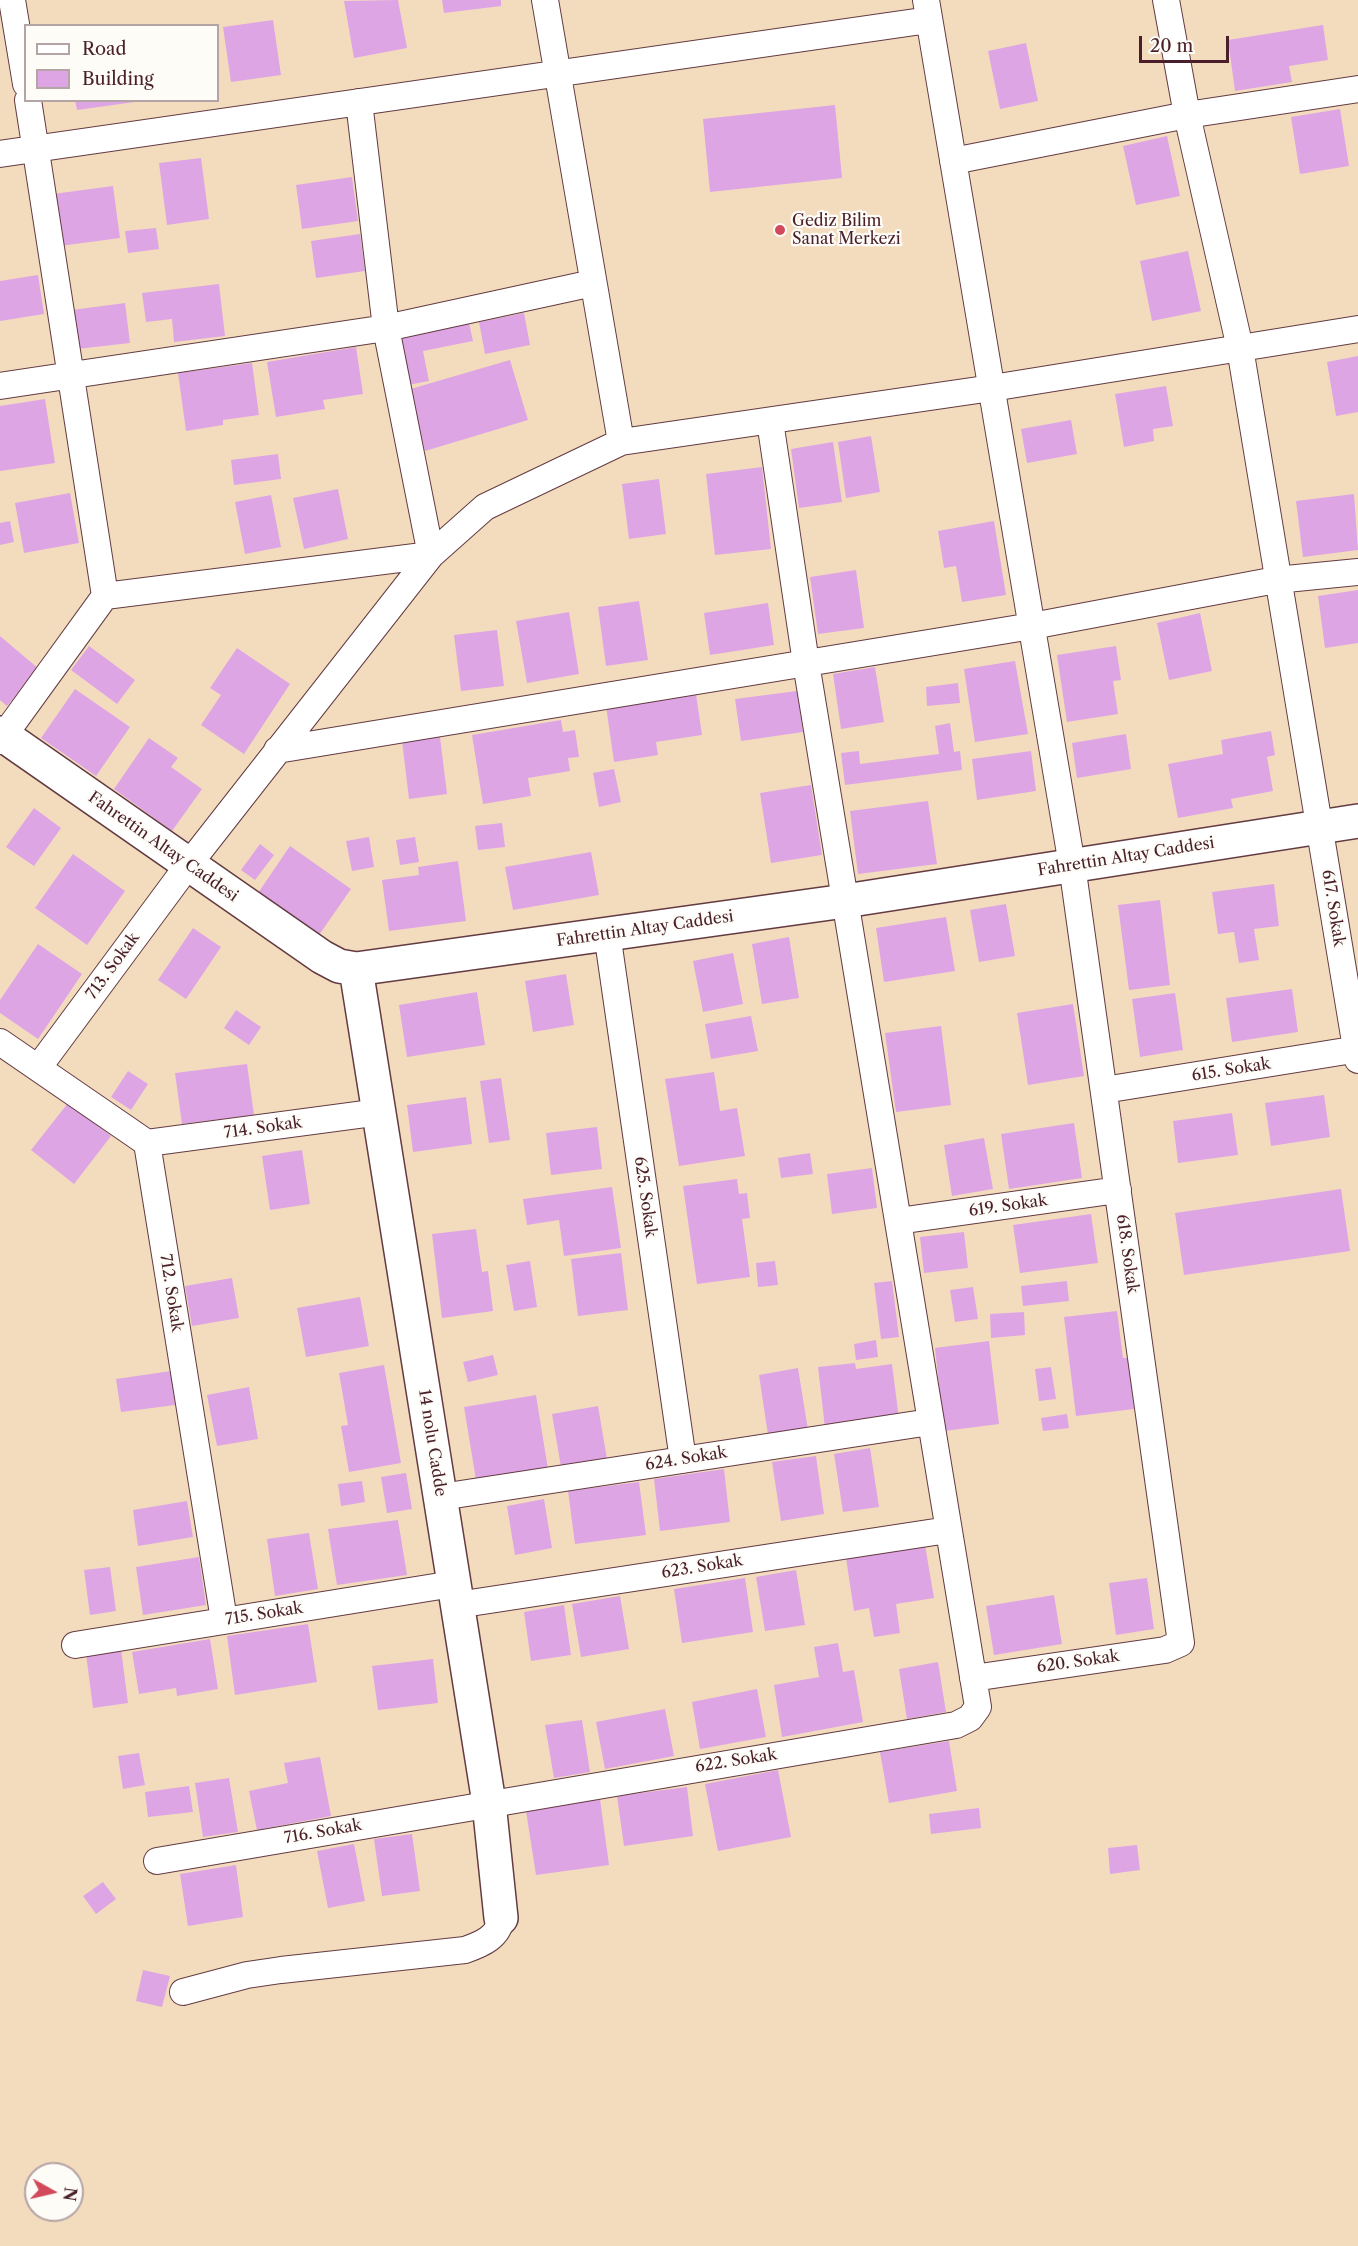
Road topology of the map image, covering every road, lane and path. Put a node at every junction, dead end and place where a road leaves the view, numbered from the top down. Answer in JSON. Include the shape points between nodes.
{"nodes":[{"id":1,"x":12,"y":0,"type":"edge"},
{"id":2,"x":545,"y":0,"type":"edge"},
{"id":3,"x":1166,"y":0,"type":"edge"},
{"id":4,"x":927,"y":10,"type":"edge"},
{"id":5,"x":24,"y":72,"type":"edge"},
{"id":6,"x":558,"y":73,"type":"junction"},
{"id":7,"x":1358,"y":89,"type":"edge"},
{"id":8,"x":28,"y":102,"type":"edge"},
{"id":9,"x":358,"y":102,"type":"junction"},
{"id":10,"x":1187,"y":115,"type":"junction"},
{"id":11,"x":36,"y":148,"type":"junction"},
{"id":12,"x":0,"y":154,"type":"edge"},
{"id":13,"x":953,"y":161,"type":"junction"},
{"id":14,"x":593,"y":283,"type":"junction"},
{"id":15,"x":386,"y":328,"type":"junction"},
{"id":16,"x":1358,"y":329,"type":"edge"},
{"id":17,"x":1240,"y":348,"type":"junction"},
{"id":18,"x":70,"y":375,"type":"junction"},
{"id":19,"x":0,"y":386,"type":"edge"},
{"id":20,"x":992,"y":388,"type":"junction"},
{"id":21,"x":770,"y":422,"type":"junction"},
{"id":22,"x":621,"y":442,"type":"junction"},
{"id":23,"x":431,"y":555,"type":"junction"},
{"id":24,"x":1358,"y":572,"type":"edge"},
{"id":25,"x":1276,"y":579,"type":"junction"},
{"id":26,"x":105,"y":596,"type":"junction"},
{"id":27,"x":1032,"y":626,"type":"junction"},
{"id":28,"x":806,"y":663,"type":"junction"},
{"id":29,"x":1,"y":736,"type":"edge"},
{"id":30,"x":276,"y":750,"type":"junction"},
{"id":31,"x":1358,"y":821,"type":"edge"},
{"id":32,"x":1320,"y":827,"type":"junction"},
{"id":33,"x":189,"y":864,"type":"junction"},
{"id":34,"x":1072,"y":865,"type":"junction"},
{"id":35,"x":845,"y":901,"type":"junction"},
{"id":36,"x":607,"y":933,"type":"junction"},
{"id":37,"x":356,"y":969,"type":"junction"},
{"id":38,"x":0,"y":1042,"type":"edge"},
{"id":39,"x":1357,"y":1053,"type":"edge"},
{"id":40,"x":38,"y":1068,"type":"junction"},
{"id":41,"x":1104,"y":1090,"type":"junction"},
{"id":42,"x":380,"y":1112,"type":"junction"},
{"id":43,"x":147,"y":1143,"type":"junction"},
{"id":44,"x":1118,"y":1190,"type":"junction"},
{"id":45,"x":898,"y":1221,"type":"junction"},
{"id":46,"x":930,"y":1422,"type":"junction"},
{"id":47,"x":683,"y":1460,"type":"junction"},
{"id":48,"x":441,"y":1497,"type":"junction"},
{"id":49,"x":948,"y":1530,"type":"junction"},
{"id":50,"x":455,"y":1594,"type":"junction"},
{"id":51,"x":224,"y":1620,"type":"junction"},
{"id":52,"x":1181,"y":1642,"type":"joint"},
{"id":53,"x":75,"y":1645,"type":"dead end"},
{"id":54,"x":973,"y":1678,"type":"junction"},
{"id":55,"x":489,"y":1803,"type":"junction"},
{"id":56,"x":158,"y":1861,"type":"dead end"},
{"id":57,"x":501,"y":1918,"type":"joint"},
{"id":58,"x":183,"y":1992,"type":"dead end"}],
"edges":[{"from":1,"to":5,"type":"street"},
{"from":2,"to":6,"type":"street"},
{"from":3,"to":10,"type":"street","name":"617. Sokak"},
{"from":4,"to":6,"type":"street"},
{"from":4,"to":13,"type":"street","name":"618. Sokak"},
{"from":6,"to":9,"type":"street"},
{"from":6,"to":14,"type":"street"},
{"from":7,"to":10,"type":"street"},
{"from":8,"to":11,"type":"street"},
{"from":9,"to":11,"type":"street"},
{"from":9,"to":15,"type":"street"},
{"from":10,"to":13,"type":"street"},
{"from":10,"to":17,"type":"street","name":"617. Sokak"},
{"from":11,"to":12,"type":"street"},
{"from":11,"to":18,"type":"street"},
{"from":13,"to":20,"type":"street","name":"618. Sokak"},
{"from":14,"to":15,"type":"street"},
{"from":14,"to":22,"type":"street"},
{"from":15,"to":18,"type":"street"},
{"from":15,"to":23,"type":"street"},
{"from":16,"to":17,"type":"street","name":"713. Sokak"},
{"from":17,"to":20,"type":"street","name":"713. Sokak"},
{"from":17,"to":25,"type":"street","name":"617. Sokak"},
{"from":18,"to":19,"type":"street"},
{"from":18,"to":26,"type":"street"},
{"from":20,"to":21,"type":"street","name":"713. Sokak"},
{"from":20,"to":27,"type":"street","name":"618. Sokak"},
{"from":21,"to":22,"type":"street","name":"713. Sokak"},
{"from":21,"to":28,"type":"street"},
{"from":22,"to":23,"type":"street","name":"713. Sokak","via":[[485,507]]},
{"from":23,"to":26,"type":"street"},
{"from":23,"to":30,"type":"street","name":"713. Sokak"},
{"from":24,"to":25,"type":"street"},
{"from":25,"to":27,"type":"street"},
{"from":25,"to":32,"type":"street","name":"617. Sokak"},
{"from":26,"to":29,"type":"street"},
{"from":27,"to":28,"type":"street"},
{"from":27,"to":34,"type":"street","name":"618. Sokak"},
{"from":28,"to":30,"type":"street"},
{"from":28,"to":35,"type":"street"},
{"from":29,"to":33,"type":"street","name":"Fahrettin Altay Caddesi"},
{"from":30,"to":33,"type":"street","name":"713. Sokak"},
{"from":31,"to":32,"type":"street","name":"Fahrettin Altay Caddesi"},
{"from":32,"to":34,"type":"street","name":"Fahrettin Altay Caddesi"},
{"from":32,"to":39,"type":"street","name":"617. Sokak"},
{"from":33,"to":37,"type":"street","name":"Fahrettin Altay Caddesi","via":[[322,957]]},
{"from":33,"to":40,"type":"street","name":"713. Sokak"},
{"from":34,"to":35,"type":"street","name":"Fahrettin Altay Caddesi"},
{"from":34,"to":41,"type":"street","name":"618. Sokak"},
{"from":35,"to":36,"type":"street","name":"Fahrettin Altay Caddesi"},
{"from":35,"to":45,"type":"street"},
{"from":36,"to":37,"type":"street","name":"Fahrettin Altay Caddesi"},
{"from":36,"to":47,"type":"street","name":"625. Sokak"},
{"from":37,"to":42,"type":"street","name":"14 nolu Cadde"},
{"from":38,"to":40,"type":"street"},
{"from":39,"to":41,"type":"street","name":"615. Sokak"},
{"from":40,"to":43,"type":"street"},
{"from":41,"to":44,"type":"street","name":"618. Sokak"},
{"from":42,"to":43,"type":"street","name":"714. Sokak"},
{"from":42,"to":48,"type":"street","name":"14 nolu Cadde"},
{"from":43,"to":51,"type":"street","name":"712. Sokak"},
{"from":44,"to":45,"type":"street","name":"619. Sokak"},
{"from":44,"to":52,"type":"street","name":"618. Sokak"},
{"from":45,"to":46,"type":"street"},
{"from":46,"to":47,"type":"street","name":"624. Sokak"},
{"from":46,"to":49,"type":"street"},
{"from":47,"to":48,"type":"street","name":"624. Sokak"},
{"from":48,"to":50,"type":"street","name":"14 nolu Cadde"},
{"from":49,"to":50,"type":"street","name":"623. Sokak"},
{"from":49,"to":54,"type":"street"},
{"from":50,"to":51,"type":"street","name":"715. Sokak"},
{"from":50,"to":55,"type":"street","name":"14 nolu Cadde"},
{"from":51,"to":53,"type":"street","name":"715. Sokak"},
{"from":52,"to":54,"type":"street","name":"620. Sokak","via":[[1165,1650]]},
{"from":54,"to":55,"type":"street","name":"622. Sokak","via":[[978,1707],[970,1718],[956,1725]]},
{"from":55,"to":56,"type":"street","name":"716. Sokak"},
{"from":55,"to":57,"type":"street","name":"14 nolu Cadde"},
{"from":57,"to":58,"type":"street","via":[[500,1928],[492,1936],[465,1950],[247,1975]]}]}
